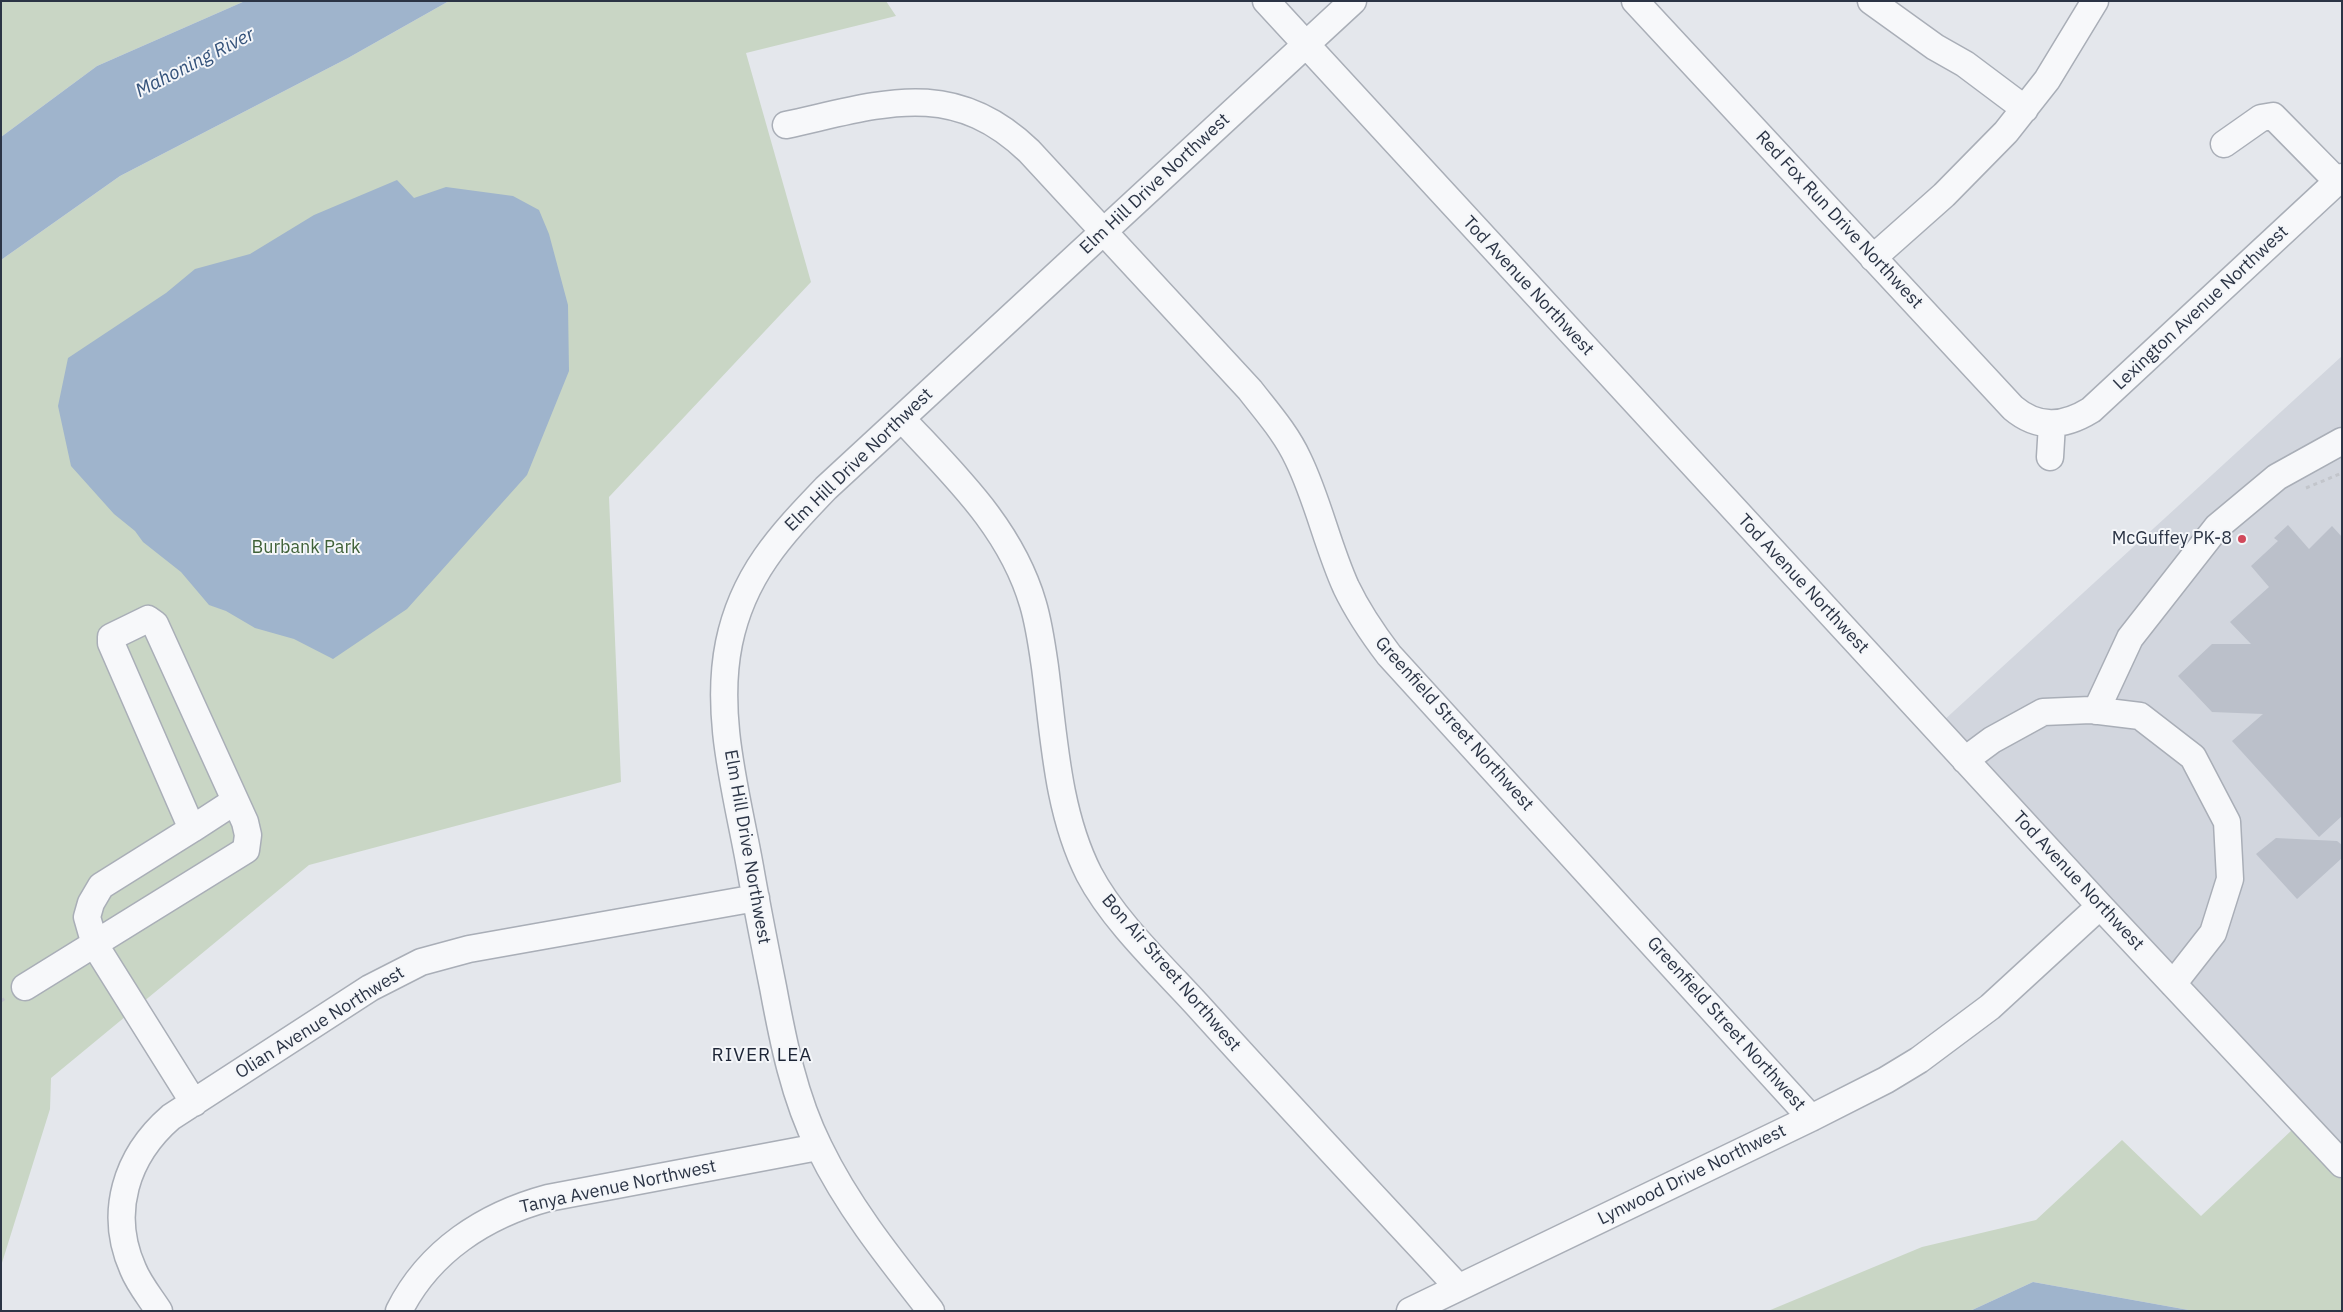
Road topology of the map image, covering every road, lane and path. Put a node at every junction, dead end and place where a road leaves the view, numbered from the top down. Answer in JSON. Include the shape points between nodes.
{"nodes":[{"id":1,"x":1266,"y":1,"type":"edge"},
{"id":2,"x":1353,"y":1,"type":"edge"},
{"id":3,"x":1635,"y":1,"type":"edge"},
{"id":4,"x":1871,"y":1,"type":"edge"},
{"id":5,"x":2095,"y":1,"type":"edge"},
{"id":6,"x":1306,"y":44,"type":"junction"},
{"id":7,"x":2025,"y":109,"type":"junction"},
{"id":8,"x":786,"y":126,"type":"dead end"},
{"id":9,"x":2224,"y":144,"type":"dead end"},
{"id":10,"x":2339,"y":179,"type":"edge"},
{"id":11,"x":1104,"y":232,"type":"junction"},
{"id":12,"x":1874,"y":258,"type":"junction"},
{"id":13,"x":902,"y":419,"type":"junction"},
{"id":14,"x":2052,"y":424,"type":"junction"},
{"id":15,"x":2342,"y":441,"type":"edge"},
{"id":16,"x":2050,"y":456,"type":"dead end"},
{"id":17,"x":2342,"y":473,"type":"edge"},
{"id":18,"x":2304,"y":489,"type":"dead end"},
{"id":19,"x":2096,"y":711,"type":"junction"},
{"id":20,"x":1965,"y":760,"type":"junction"},
{"id":21,"x":235,"y":801,"type":"junction"},
{"id":22,"x":192,"y":828,"type":"junction"},
{"id":23,"x":756,"y":898,"type":"junction"},
{"id":24,"x":2100,"y":906,"type":"junction"},
{"id":25,"x":95,"y":945,"type":"junction"},
{"id":26,"x":2173,"y":984,"type":"junction"},
{"id":27,"x":25,"y":987,"type":"dead end"},
{"id":28,"x":194,"y":1103,"type":"junction"},
{"id":29,"x":1811,"y":1118,"type":"junction"},
{"id":30,"x":818,"y":1147,"type":"junction"},
{"id":31,"x":2342,"y":1164,"type":"edge"},
{"id":32,"x":1458,"y":1287,"type":"junction"},
{"id":33,"x":159,"y":1311,"type":"edge"},
{"id":34,"x":399,"y":1311,"type":"edge"},
{"id":35,"x":931,"y":1311,"type":"edge"},
{"id":36,"x":1410,"y":1311,"type":"edge"}],
"edges":[{"from":1,"to":6,"type":"street","name":"Tod Avenue Northwest"},
{"from":2,"to":6,"type":"street","name":"Elm Hill Drive Northwest"},
{"from":3,"to":12,"type":"street","name":"Red Fox Run Drive Northwest"},
{"from":4,"to":7,"type":"street"},
{"from":5,"to":7,"type":"street"},
{"from":6,"to":11,"type":"street","name":"Elm Hill Drive Northwest"},
{"from":6,"to":20,"type":"street","name":"Tod Avenue Northwest"},
{"from":7,"to":12,"type":"street","via":[[1977,163]]},
{"from":8,"to":11,"type":"street","name":"Greenfield Street Northwest","via":[[897,102],[930,102],[964,110],[991,121],[1018,140]]},
{"from":9,"to":10,"type":"street","via":[[2261,118],[2273,116]]},
{"from":10,"to":14,"type":"street","name":"Lexington Avenue Northwest","via":[[2091,410],[2073,421]]},
{"from":11,"to":13,"type":"street","name":"Elm Hill Drive Northwest"},
{"from":11,"to":29,"type":"street","name":"Greenfield Street Northwest","via":[[1250,390],[1280,428],[1311,486],[1347,589],[1389,655]]},
{"from":12,"to":14,"type":"street","name":"Red Fox Run Drive Northwest","via":[[2014,408],[2032,420]]},
{"from":13,"to":23,"type":"street","name":"Elm Hill Drive Northwest","via":[[826,488],[783,533],[755,574],[736,620],[725,668],[724,713]]},
{"from":13,"to":32,"type":"street","name":"Bon Air Street Northwest","via":[[991,518],[1024,576],[1040,630],[1068,819],[1080,855],[1100,892],[1204,1012]]},
{"from":14,"to":16,"type":"street"},
{"from":15,"to":19,"type":"street","via":[[2277,478],[2217,527],[2130,638]]},
{"from":17,"to":18,"type":"path"},
{"from":19,"to":20,"type":"street","via":[[2043,712],[1992,740]]},
{"from":19,"to":26,"type":"street","via":[[2140,716],[2193,757],[2227,822],[2230,879],[2213,933]]},
{"from":20,"to":24,"type":"street","name":"Tod Avenue Northwest"},
{"from":21,"to":22,"type":"street"},
{"from":21,"to":22,"type":"street","via":[[155,624],[148,619],[111,637]]},
{"from":21,"to":25,"type":"street","via":[[248,835],[246,850]]},
{"from":22,"to":25,"type":"street","via":[[101,886],[87,916]]},
{"from":23,"to":28,"type":"street","name":"Olian Avenue Northwest","via":[[469,949],[421,962],[370,988]]},
{"from":23,"to":30,"type":"street","name":"Elm Hill Drive Northwest","via":[[786,1052]]},
{"from":24,"to":26,"type":"street","name":"Tod Avenue Northwest"},
{"from":24,"to":29,"type":"street","name":"Lynwood Drive Northwest","via":[[1990,1007],[1946,1042],[1886,1080]]},
{"from":25,"to":27,"type":"street"},
{"from":25,"to":28,"type":"street"},
{"from":26,"to":31,"type":"street","name":"Tod Avenue Northwest"},
{"from":28,"to":33,"type":"street","name":"Olian Avenue Northwest","via":[[157,1130],[144,1145],[129,1175],[122,1203],[123,1239],[132,1267]]},
{"from":29,"to":32,"type":"street","name":"Lynwood Drive Northwest"},
{"from":30,"to":34,"type":"street","name":"Tanya Avenue Northwest","via":[[523,1204],[457,1240],[424,1272]]},
{"from":30,"to":35,"type":"street","name":"Elm Hill Drive Northwest","via":[[876,1242]]},
{"from":32,"to":36,"type":"street","name":"Lynwood Drive Northwest"}]}
